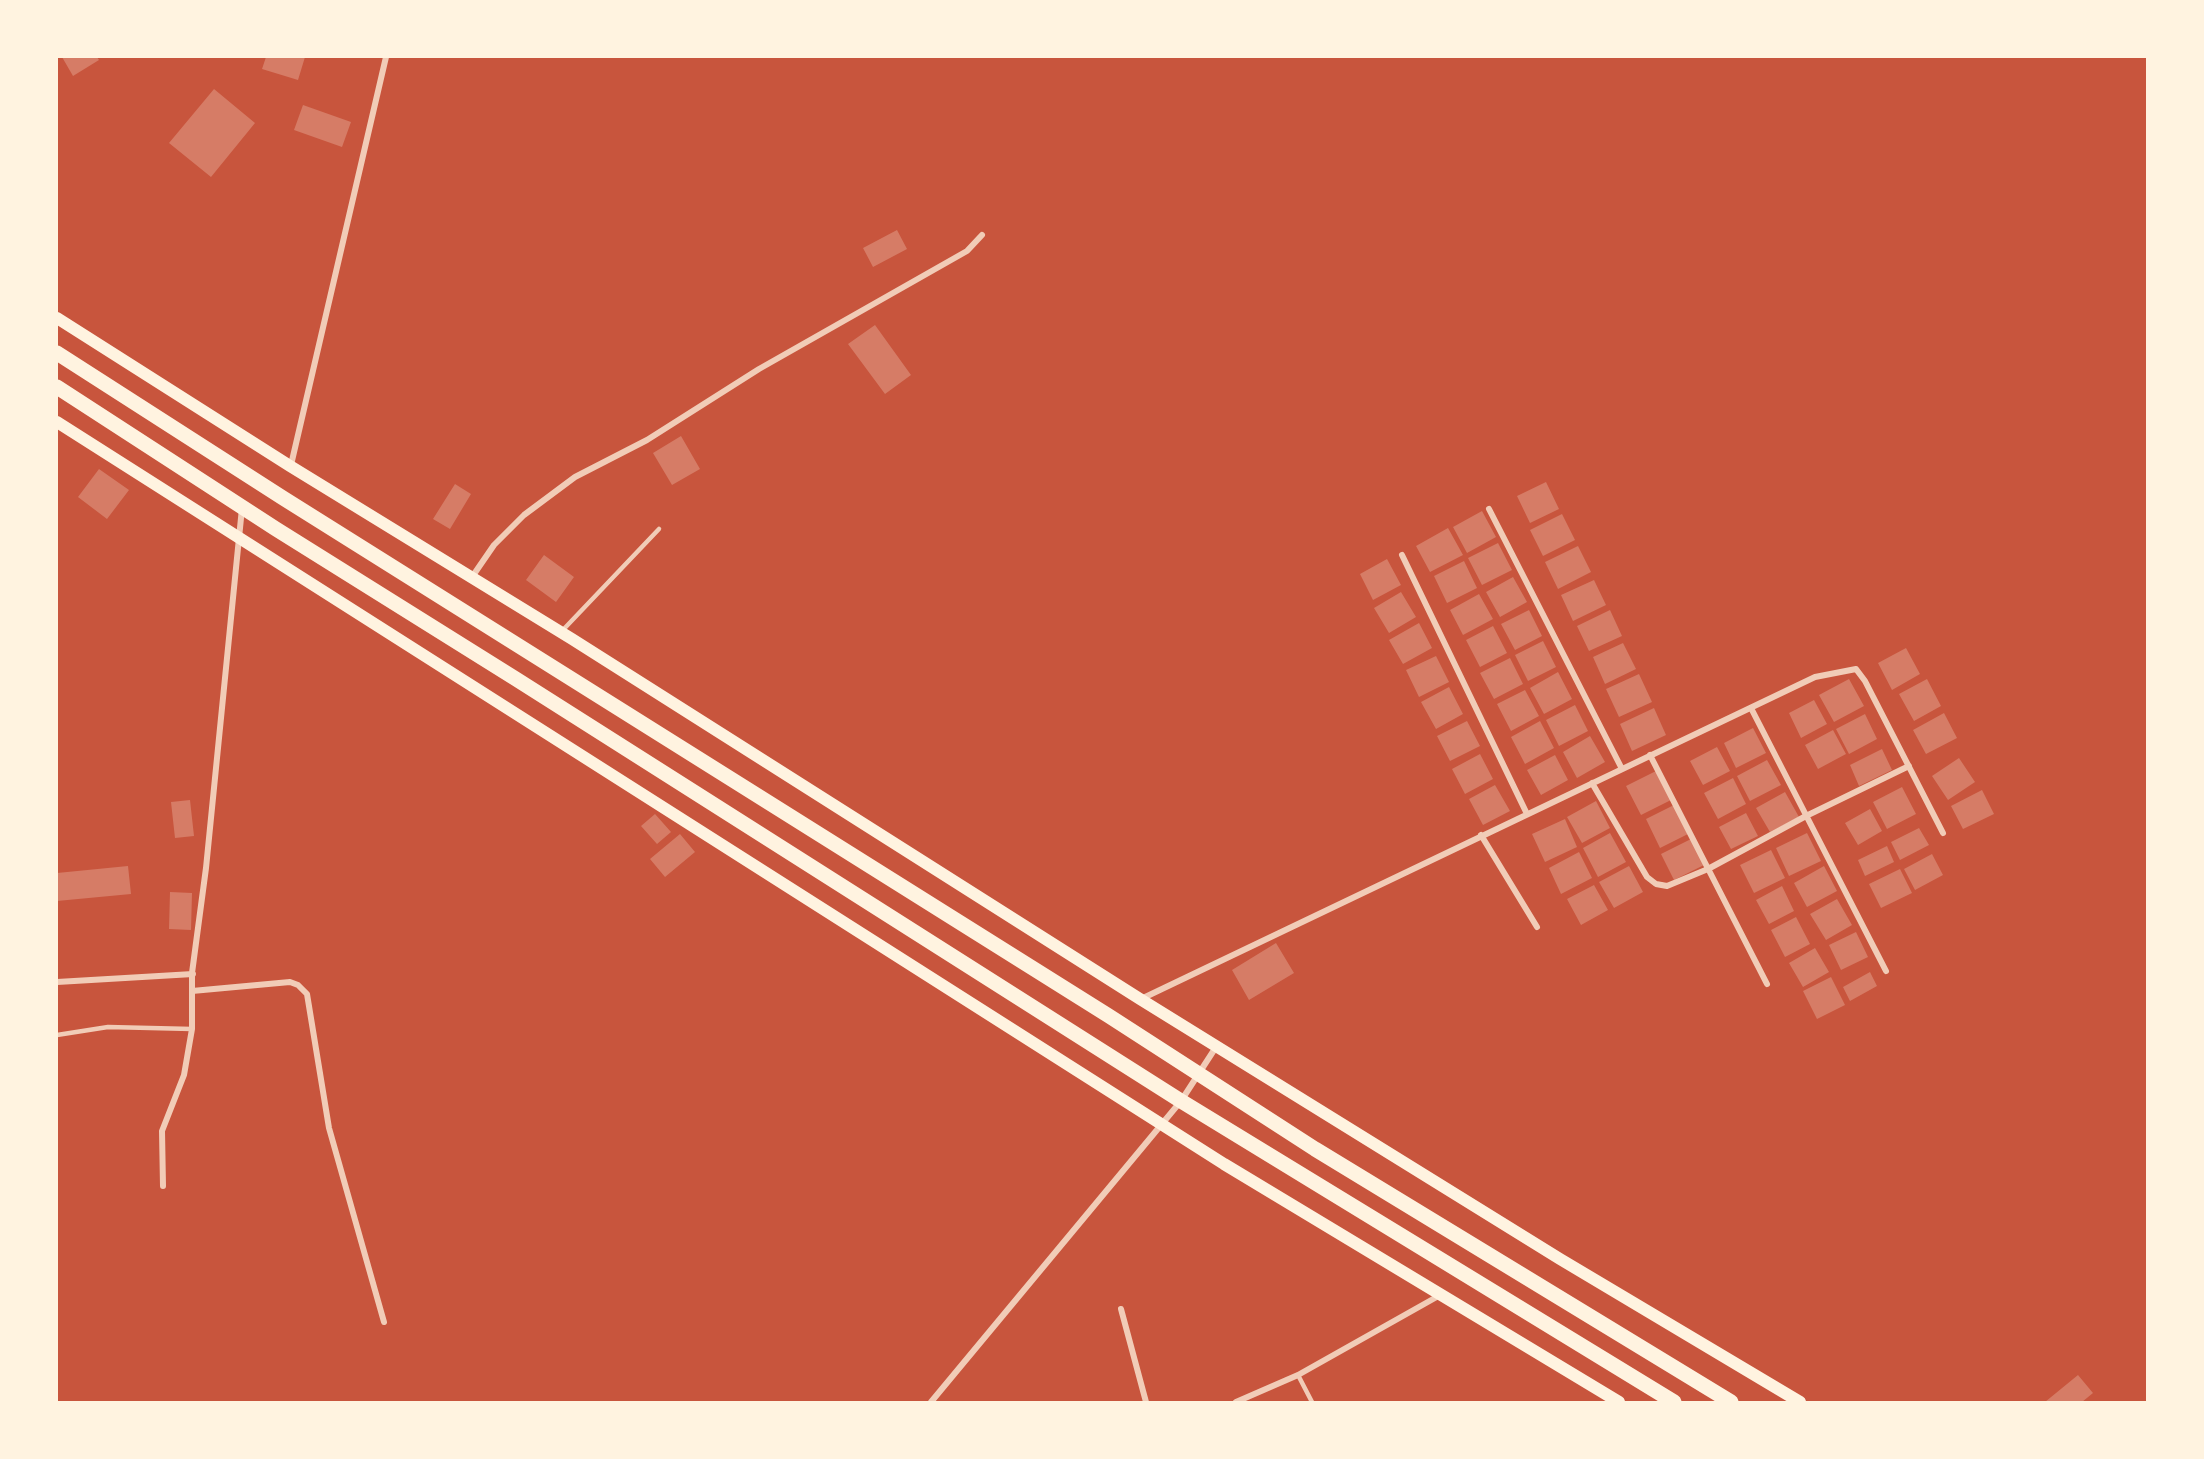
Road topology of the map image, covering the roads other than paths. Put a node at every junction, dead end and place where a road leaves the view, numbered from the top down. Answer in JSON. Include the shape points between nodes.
{"nodes":[{"id":1,"x":386,"y":57,"type":"edge"},
{"id":2,"x":982,"y":235,"type":"dead end"},
{"id":3,"x":57,"y":318,"type":"edge"},
{"id":4,"x":57,"y":353,"type":"edge"},
{"id":5,"x":57,"y":387,"type":"edge"},
{"id":6,"x":57,"y":422,"type":"edge"},
{"id":7,"x":290,"y":466,"type":"junction"},
{"id":8,"x":242,"y":506,"type":"junction"},
{"id":9,"x":1489,"y":508,"type":"dead end"},
{"id":10,"x":659,"y":529,"type":"dead end"},
{"id":11,"x":239,"y":539,"type":"junction"},
{"id":12,"x":1402,"y":555,"type":"dead end"},
{"id":13,"x":472,"y":577,"type":"junction"},
{"id":14,"x":561,"y":632,"type":"junction"},
{"id":15,"x":1751,"y":708,"type":"junction"},
{"id":16,"x":1650,"y":755,"type":"junction"},
{"id":17,"x":1909,"y":766,"type":"junction"},
{"id":18,"x":1622,"y":769,"type":"junction"},
{"id":19,"x":1592,"y":783,"type":"junction"},
{"id":20,"x":1527,"y":814,"type":"junction"},
{"id":21,"x":1806,"y":816,"type":"junction"},
{"id":22,"x":1943,"y":833,"type":"dead end"},
{"id":23,"x":1481,"y":836,"type":"junction"},
{"id":24,"x":1708,"y":868,"type":"junction"},
{"id":25,"x":1537,"y":927,"type":"dead end"},
{"id":26,"x":1886,"y":971,"type":"dead end"},
{"id":27,"x":193,"y":974,"type":"junction"},
{"id":28,"x":57,"y":982,"type":"edge"},
{"id":29,"x":1767,"y":984,"type":"dead end"},
{"id":30,"x":192,"y":991,"type":"junction"},
{"id":31,"x":1140,"y":999,"type":"junction"},
{"id":32,"x":192,"y":1029,"type":"junction"},
{"id":33,"x":57,"y":1035,"type":"edge"},
{"id":34,"x":1216,"y":1047,"type":"junction"},
{"id":35,"x":1199,"y":1074,"type":"junction"},
{"id":36,"x":1181,"y":1101,"type":"junction"},
{"id":37,"x":1161,"y":1124,"type":"junction"},
{"id":38,"x":163,"y":1186,"type":"dead end"},
{"id":39,"x":1443,"y":1294,"type":"junction"},
{"id":40,"x":1120,"y":1309,"type":"dead end"},
{"id":41,"x":384,"y":1322,"type":"dead end"},
{"id":42,"x":1298,"y":1375,"type":"junction"},
{"id":43,"x":931,"y":1402,"type":"edge"},
{"id":44,"x":1146,"y":1402,"type":"edge"},
{"id":45,"x":1236,"y":1402,"type":"edge"},
{"id":46,"x":1312,"y":1402,"type":"edge"},
{"id":47,"x":1619,"y":1402,"type":"edge"},
{"id":48,"x":1674,"y":1402,"type":"edge"},
{"id":49,"x":1731,"y":1402,"type":"edge"},
{"id":50,"x":1800,"y":1402,"type":"edge"}],
"edges":[{"from":1,"to":7,"type":"street"},
{"from":2,"to":13,"type":"street","via":[[967,251],[759,369],[647,440],[575,477],[524,515],[494,545]]},
{"from":3,"to":7,"type":"main road"},
{"from":4,"to":35,"type":"highway"},
{"from":5,"to":8,"type":"highway"},
{"from":6,"to":11,"type":"main road"},
{"from":7,"to":13,"type":"main road"},
{"from":8,"to":11,"type":"street"},
{"from":8,"to":36,"type":"highway"},
{"from":9,"to":18,"type":"street"},
{"from":10,"to":14,"type":"lane"},
{"from":11,"to":27,"type":"street"},
{"from":11,"to":37,"type":"main road"},
{"from":12,"to":20,"type":"street"},
{"from":13,"to":14,"type":"main road"},
{"from":14,"to":31,"type":"main road"},
{"from":15,"to":16,"type":"street"},
{"from":15,"to":17,"type":"street","via":[[1815,677],[1856,669]]},
{"from":15,"to":21,"type":"street"},
{"from":16,"to":18,"type":"street"},
{"from":16,"to":24,"type":"street"},
{"from":17,"to":21,"type":"street"},
{"from":17,"to":22,"type":"street"},
{"from":18,"to":19,"type":"street"},
{"from":19,"to":20,"type":"street"},
{"from":19,"to":24,"type":"street","via":[[1647,877],[1656,884],[1667,886]]},
{"from":20,"to":23,"type":"street"},
{"from":21,"to":24,"type":"street"},
{"from":21,"to":26,"type":"street"},
{"from":23,"to":25,"type":"street"},
{"from":23,"to":31,"type":"street"},
{"from":24,"to":29,"type":"street"},
{"from":27,"to":28,"type":"street"},
{"from":27,"to":30,"type":"street"},
{"from":30,"to":32,"type":"street"},
{"from":30,"to":41,"type":"street","via":[[290,982],[307,994],[329,1128]]},
{"from":31,"to":34,"type":"main road"},
{"from":32,"to":33,"type":"lane","via":[[108,1027]]},
{"from":32,"to":38,"type":"street","via":[[184,1075],[162,1131]]},
{"from":34,"to":35,"type":"street"},
{"from":34,"to":50,"type":"main road"},
{"from":35,"to":36,"type":"street"},
{"from":35,"to":49,"type":"highway"},
{"from":36,"to":37,"type":"street"},
{"from":36,"to":48,"type":"highway"},
{"from":37,"to":39,"type":"main road"},
{"from":37,"to":43,"type":"street"},
{"from":39,"to":42,"type":"street"},
{"from":39,"to":47,"type":"main road"},
{"from":40,"to":44,"type":"street"},
{"from":42,"to":45,"type":"street"},
{"from":42,"to":46,"type":"lane"}]}
